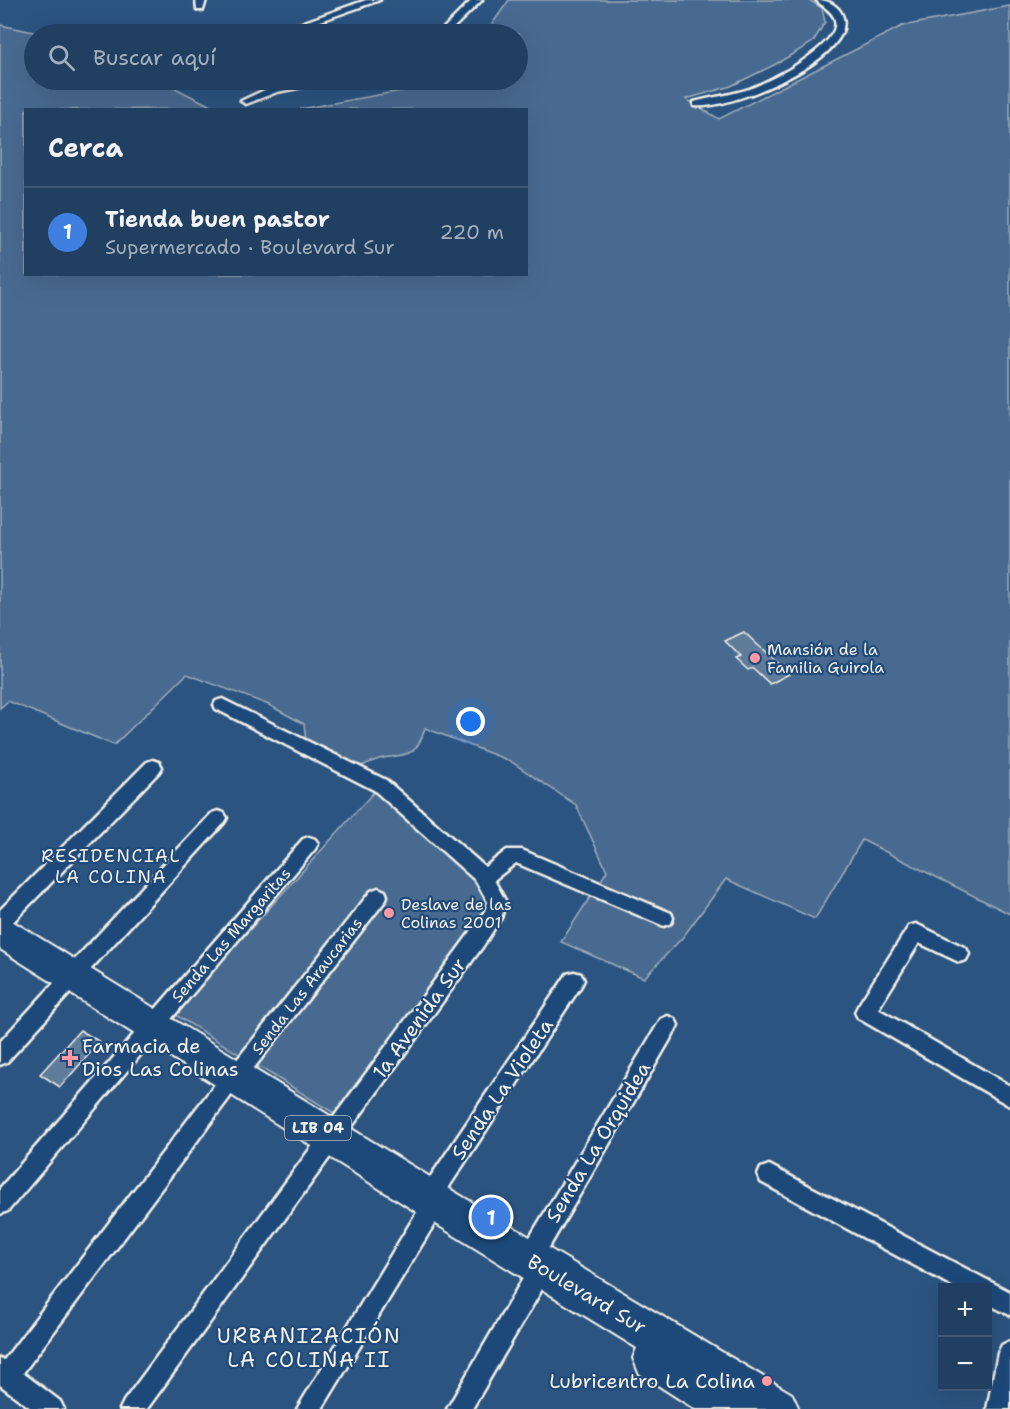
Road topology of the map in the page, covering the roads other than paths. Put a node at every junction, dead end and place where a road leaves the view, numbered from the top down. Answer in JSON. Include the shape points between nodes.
{"nodes":[{"id":1,"x":375,"y":0,"type":"edge"},
{"id":2,"x":477,"y":0,"type":"edge"},
{"id":3,"x":821,"y":0,"type":"edge"},
{"id":4,"x":305,"y":24,"type":"edge"},
{"id":5,"x":452,"y":24,"type":"edge"},
{"id":6,"x":273,"y":90,"type":"edge"},
{"id":7,"x":246,"y":101,"type":"dead end"},
{"id":8,"x":698,"y":104,"type":"dead end"},
{"id":9,"x":222,"y":705,"type":"dead end"},
{"id":10,"x":153,"y":767,"type":"dead end"},
{"id":11,"x":218,"y":818,"type":"dead end"},
{"id":12,"x":309,"y":844,"type":"dead end"},
{"id":13,"x":484,"y":878,"type":"junction"},
{"id":14,"x":378,"y":896,"type":"dead end"},
{"id":15,"x":664,"y":918,"type":"dead end"},
{"id":16,"x":0,"y":922,"type":"edge"},
{"id":17,"x":0,"y":931,"type":"edge"},
{"id":18,"x":0,"y":950,"type":"edge"},
{"id":19,"x":959,"y":954,"type":"dead end"},
{"id":20,"x":574,"y":980,"type":"dead end"},
{"id":21,"x":67,"y":981,"type":"junction"},
{"id":22,"x":668,"y":1025,"type":"dead end"},
{"id":23,"x":148,"y":1032,"type":"junction"},
{"id":24,"x":0,"y":1056,"type":"edge"},
{"id":25,"x":229,"y":1084,"type":"junction"},
{"id":26,"x":1010,"y":1097,"type":"edge"},
{"id":27,"x":327,"y":1145,"type":"junction"},
{"id":28,"x":769,"y":1175,"type":"dead end"},
{"id":29,"x":0,"y":1204,"type":"edge"},
{"id":30,"x":428,"y":1208,"type":"junction"},
{"id":31,"x":531,"y":1271,"type":"junction"},
{"id":32,"x":972,"y":1283,"type":"edge"},
{"id":33,"x":992,"y":1295,"type":"edge"},
{"id":34,"x":1010,"y":1304,"type":"edge"},
{"id":35,"x":1010,"y":1353,"type":"edge"},
{"id":36,"x":3,"y":1372,"type":"edge"},
{"id":37,"x":52,"y":1409,"type":"edge"},
{"id":38,"x":132,"y":1409,"type":"edge"},
{"id":39,"x":309,"y":1409,"type":"edge"},
{"id":40,"x":459,"y":1409,"type":"edge"},
{"id":41,"x":734,"y":1409,"type":"edge"},
{"id":42,"x":777,"y":1409,"type":"edge"},
{"id":43,"x":999,"y":1409,"type":"edge"}],
"edges":[{"from":1,"to":4,"type":"street"},
{"from":2,"to":5,"type":"street"},
{"from":3,"to":8,"type":"street","via":[[837,13],[841,23],[840,32],[823,53],[765,87]]},
{"from":6,"to":7,"type":"street"},
{"from":9,"to":13,"type":"street","name":"1a Avenida Sur","via":[[372,780]]},
{"from":10,"to":16,"type":"street"},
{"from":11,"to":21,"type":"street"},
{"from":12,"to":23,"type":"street","name":"Senda Las Margaritas"},
{"from":13,"to":15,"type":"street","via":[[513,855]]},
{"from":13,"to":27,"type":"street","name":"1a Avenida Sur","via":[[498,902],[494,913]]},
{"from":14,"to":25,"type":"street","name":"Senda Las Araucarias"},
{"from":17,"to":21,"type":"highway","name":"Boulevard Sur","number":"LIB 04"},
{"from":18,"to":21,"type":"highway","name":"Boulevard Sur","number":"LIB 04"},
{"from":19,"to":26,"type":"street","via":[[916,932],[865,1012]]},
{"from":20,"to":30,"type":"street","name":"Senda La Violeta"},
{"from":21,"to":23,"type":"highway","name":"Boulevard Sur","number":"LIB 04"},
{"from":21,"to":24,"type":"street"},
{"from":22,"to":31,"type":"street","name":"Senda La Orquidea"},
{"from":23,"to":25,"type":"highway","name":"Boulevard Sur","number":"LIB 04"},
{"from":23,"to":29,"type":"street","name":"Senda Las Margaritas"},
{"from":25,"to":27,"type":"highway","name":"Boulevard Sur","number":"LIB 04"},
{"from":25,"to":36,"type":"street","name":"Senda Las Araucarias"},
{"from":27,"to":30,"type":"highway","name":"Boulevard Sur","number":"LIB 04"},
{"from":27,"to":38,"type":"street","name":"1a Avenida Sur"},
{"from":28,"to":32,"type":"street"},
{"from":30,"to":31,"type":"highway","name":"Boulevard Sur","number":"LIB 04"},
{"from":30,"to":39,"type":"street","name":"Senda La Violeta"},
{"from":31,"to":40,"type":"street","name":"Senda La Orquidea"},
{"from":31,"to":41,"type":"highway","name":"Boulevard Sur","number":"LIB 04"},
{"from":31,"to":42,"type":"highway","name":"Boulevard Sur","number":"LIB 04"},
{"from":33,"to":34,"type":"street"},
{"from":35,"to":43,"type":"street"},
{"from":36,"to":37,"type":"street"}]}
